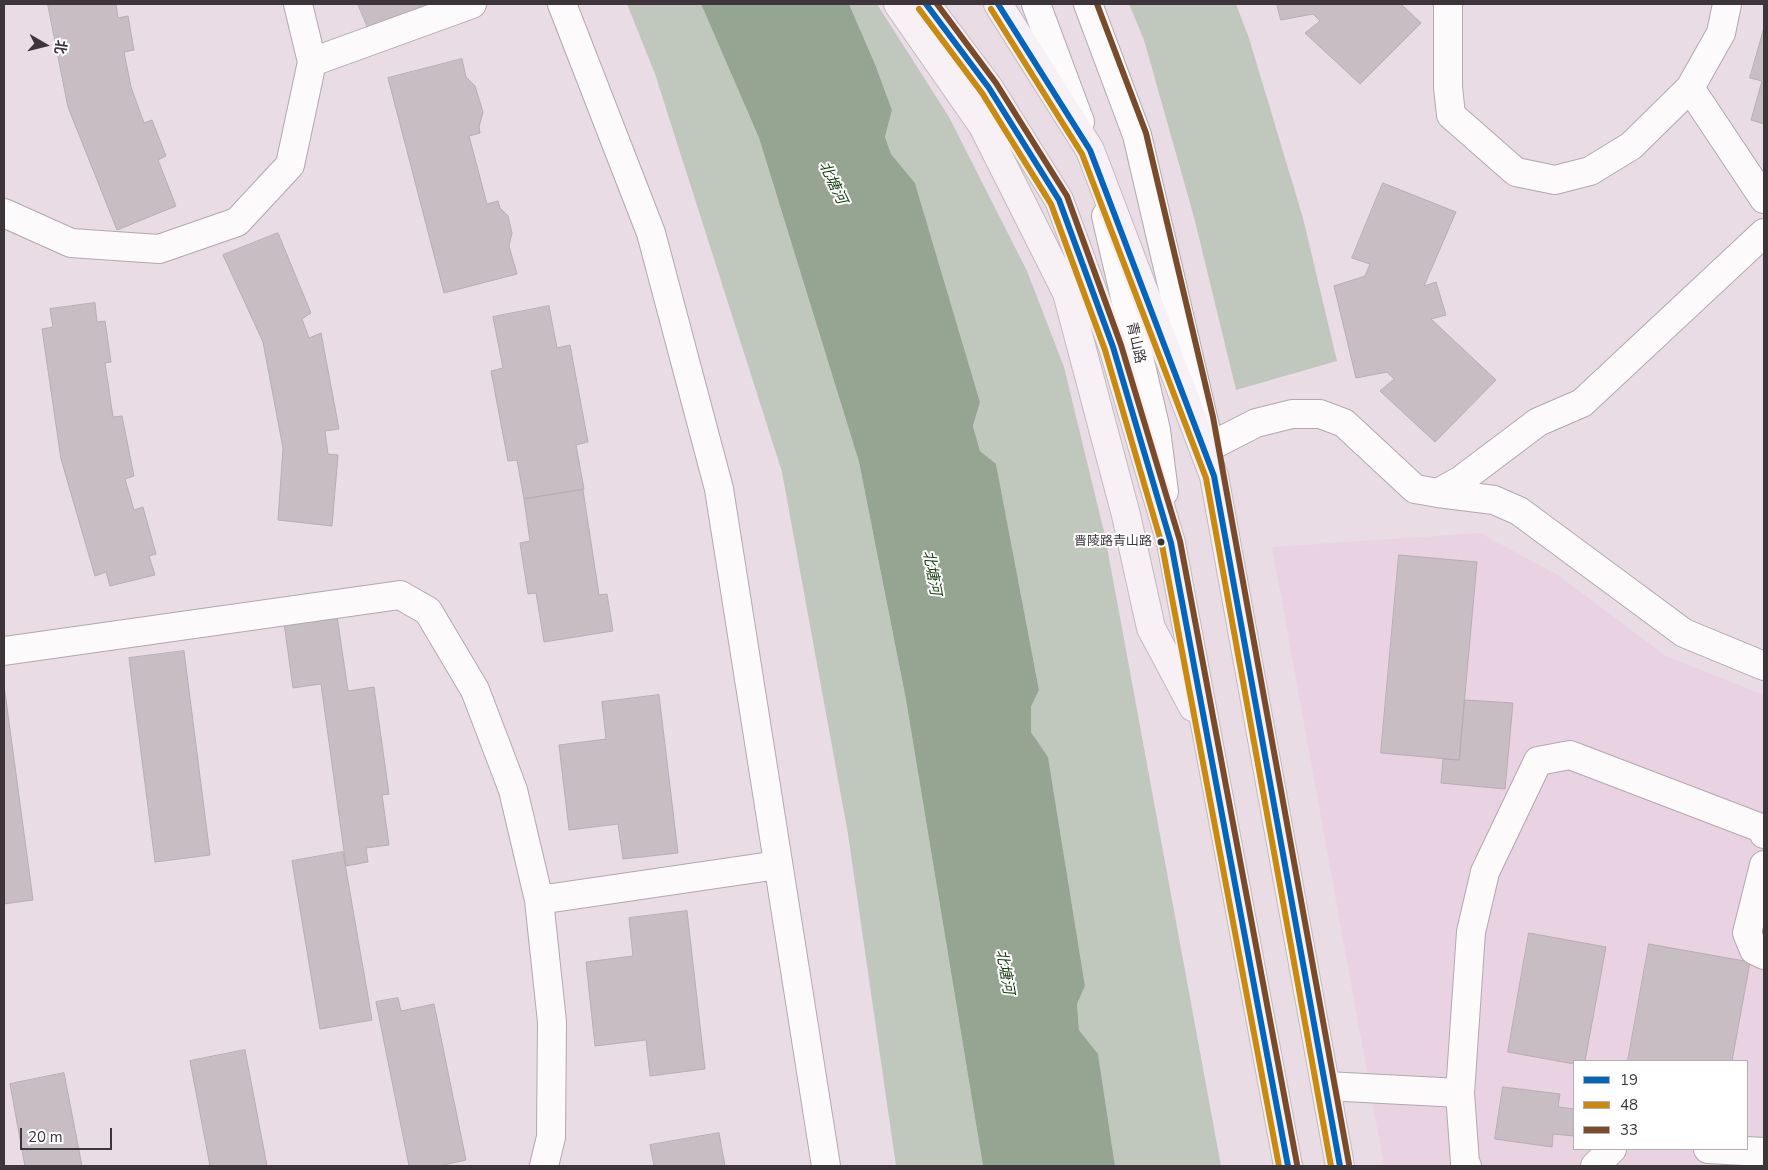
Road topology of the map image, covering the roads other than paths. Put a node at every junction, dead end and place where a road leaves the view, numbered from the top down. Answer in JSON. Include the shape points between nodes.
{"nodes":[{"id":1,"x":298,"y":4,"type":"edge"},
{"id":2,"x":469,"y":4,"type":"edge"},
{"id":3,"x":562,"y":4,"type":"edge"},
{"id":4,"x":898,"y":4,"type":"edge"},
{"id":5,"x":926,"y":4,"type":"edge"},
{"id":6,"x":998,"y":4,"type":"edge"},
{"id":7,"x":1036,"y":4,"type":"edge"},
{"id":8,"x":1088,"y":4,"type":"edge"},
{"id":9,"x":1448,"y":4,"type":"edge"},
{"id":10,"x":1727,"y":4,"type":"edge"},
{"id":11,"x":312,"y":62,"type":"junction"},
{"id":12,"x":1690,"y":88,"type":"junction"},
{"id":13,"x":1090,"y":150,"type":"junction"},
{"id":14,"x":1764,"y":199,"type":"edge"},
{"id":15,"x":4,"y":213,"type":"edge"},
{"id":16,"x":1764,"y":233,"type":"edge"},
{"id":17,"x":1209,"y":447,"type":"junction"},
{"id":18,"x":1214,"y":476,"type":"junction"},
{"id":19,"x":1438,"y":492,"type":"junction"},
{"id":20,"x":1171,"y":543,"type":"junction"},
{"id":21,"x":4,"y":651,"type":"edge"},
{"id":22,"x":1764,"y":666,"type":"edge"},
{"id":23,"x":1206,"y":732,"type":"junction"},
{"id":24,"x":1764,"y":834,"type":"edge"},
{"id":25,"x":778,"y":865,"type":"junction"},
{"id":26,"x":1764,"y":865,"type":"edge"},
{"id":27,"x":539,"y":900,"type":"junction"},
{"id":28,"x":1764,"y":954,"type":"edge"},
{"id":29,"x":1326,"y":1086,"type":"junction"},
{"id":30,"x":1460,"y":1092,"type":"junction"},
{"id":31,"x":1611,"y":1150,"type":"edge"},
{"id":32,"x":1727,"y":1150,"type":"edge"},
{"id":33,"x":1764,"y":1152,"type":"edge"},
{"id":34,"x":544,"y":1166,"type":"edge"},
{"id":35,"x":826,"y":1166,"type":"edge"},
{"id":36,"x":1288,"y":1166,"type":"edge"},
{"id":37,"x":1340,"y":1166,"type":"edge"},
{"id":38,"x":1467,"y":1166,"type":"edge"},
{"id":39,"x":1595,"y":1166,"type":"edge"}],
"edges":[{"from":1,"to":11,"type":"street"},
{"from":2,"to":11,"type":"street"},
{"from":3,"to":25,"type":"street","via":[[651,233],[718,489]]},
{"from":4,"to":23,"type":"main road","via":[[983,126],[1067,293],[1126,515],[1151,628]]},
{"from":5,"to":20,"type":"main road","via":[[989,88],[1059,200],[1113,347]]},
{"from":6,"to":13,"type":"main road"},
{"from":7,"to":13,"type":"street","name":"青山路"},
{"from":8,"to":17,"type":"street","via":[[1137,135]]},
{"from":9,"to":12,"type":"street","via":[[1448,87],[1452,114],[1516,172],[1555,180],[1590,172],[1631,146]]},
{"from":10,"to":12,"type":"street","via":[[1721,34]]},
{"from":11,"to":15,"type":"street","via":[[290,166],[238,222],[159,249],[71,243]]},
{"from":12,"to":14,"type":"street"},
{"from":13,"to":18,"type":"main road"},
{"from":13,"to":20,"type":"street","name":"青山路","via":[[1156,430]]},
{"from":16,"to":19,"type":"street","via":[[1582,403],[1538,422],[1462,480]]},
{"from":17,"to":18,"type":"street"},
{"from":17,"to":19,"type":"street","via":[[1256,423],[1292,414],[1320,414],[1344,423],[1415,488]]},
{"from":18,"to":29,"type":"main road"},
{"from":19,"to":22,"type":"street","via":[[1494,500],[1519,511],[1684,633]]},
{"from":20,"to":23,"type":"main road"},
{"from":21,"to":27,"type":"street","via":[[400,595],[428,611],[475,690],[513,790]]},
{"from":23,"to":36,"type":"main road"},
{"from":24,"to":30,"type":"street","via":[[1762,828],[1570,755],[1538,761],[1485,872],[1471,932]]},
{"from":25,"to":27,"type":"street"},
{"from":25,"to":35,"type":"street"},
{"from":26,"to":28,"type":"street","via":[[1747,933],[1754,950]]},
{"from":27,"to":34,"type":"street","via":[[552,1022],[551,1137]]},
{"from":29,"to":30,"type":"street"},
{"from":29,"to":37,"type":"main road"},
{"from":30,"to":38,"type":"street"},
{"from":31,"to":39,"type":"street"},
{"from":32,"to":33,"type":"street"}]}
